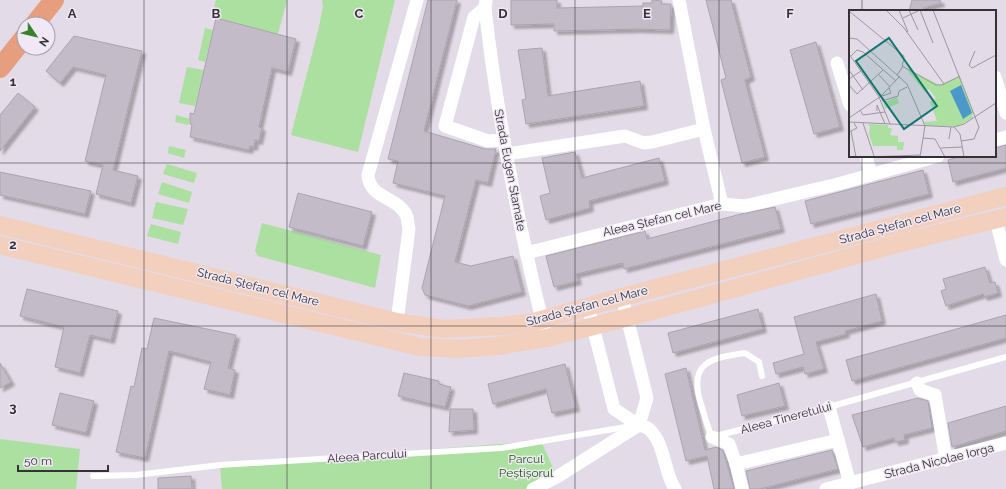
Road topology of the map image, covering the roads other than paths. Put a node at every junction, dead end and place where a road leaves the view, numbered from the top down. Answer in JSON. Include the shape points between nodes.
{"nodes":[{"id":1,"x":54,"y":0,"type":"edge"},
{"id":2,"x":417,"y":0,"type":"edge"},
{"id":3,"x":679,"y":0,"type":"edge"},
{"id":4,"x":486,"y":4,"type":"edge"},
{"id":5,"x":41,"y":16,"type":"edge"},
{"id":6,"x":16,"y":48,"type":"edge"},
{"id":7,"x":837,"y":63,"type":"dead end"},
{"id":8,"x":0,"y":68,"type":"edge"},
{"id":9,"x":996,"y":80,"type":"edge"},
{"id":10,"x":849,"y":102,"type":"edge"},
{"id":11,"x":1006,"y":113,"type":"edge"},
{"id":12,"x":704,"y":129,"type":"junction"},
{"id":13,"x":1006,"y":137,"type":"edge"},
{"id":14,"x":504,"y":140,"type":"junction"},
{"id":15,"x":996,"y":140,"type":"edge"},
{"id":16,"x":507,"y":154,"type":"junction"},
{"id":17,"x":866,"y":157,"type":"edge"},
{"id":18,"x":934,"y":157,"type":"edge"},
{"id":19,"x":871,"y":175,"type":"junction"},
{"id":20,"x":1006,"y":196,"type":"edge"},
{"id":21,"x":722,"y":204,"type":"junction"},
{"id":22,"x":1001,"y":218,"type":"edge"},
{"id":23,"x":0,"y":225,"type":"edge"},
{"id":24,"x":0,"y":245,"type":"edge"},
{"id":25,"x":526,"y":253,"type":"junction"},
{"id":26,"x":1006,"y":260,"type":"edge"},
{"id":27,"x":287,"y":295,"type":"junction"},
{"id":28,"x":622,"y":297,"type":"junction"},
{"id":29,"x":588,"y":307,"type":"junction"},
{"id":30,"x":283,"y":314,"type":"junction"},
{"id":31,"x":627,"y":317,"type":"junction"},
{"id":32,"x":542,"y":319,"type":"junction"},
{"id":33,"x":397,"y":322,"type":"junction"},
{"id":34,"x":593,"y":325,"type":"junction"},
{"id":35,"x":546,"y":338,"type":"junction"},
{"id":36,"x":1006,"y":357,"type":"edge"},
{"id":37,"x":762,"y":376,"type":"dead end"},
{"id":38,"x":916,"y":383,"type":"junction"},
{"id":39,"x":829,"y":407,"type":"junction"},
{"id":40,"x":639,"y":424,"type":"junction"},
{"id":41,"x":712,"y":437,"type":"junction"},
{"id":42,"x":838,"y":440,"type":"junction"},
{"id":43,"x":1006,"y":443,"type":"edge"},
{"id":44,"x":946,"y":460,"type":"junction"},
{"id":45,"x":736,"y":464,"type":"junction"},
{"id":46,"x":93,"y":476,"type":"dead end"},
{"id":47,"x":850,"y":484,"type":"junction"},
{"id":48,"x":533,"y":489,"type":"edge"},
{"id":49,"x":675,"y":489,"type":"edge"},
{"id":50,"x":742,"y":489,"type":"edge"},
{"id":51,"x":826,"y":489,"type":"edge"}],
"edges":[{"from":1,"to":5,"type":"main road"},
{"from":2,"to":33,"type":"street","via":[[368,175],[368,182],[374,191],[398,206],[407,216],[409,229]]},
{"from":3,"to":12,"type":"street"},
{"from":4,"to":14,"type":"street","name":"Strada Eugen Stamate"},
{"from":4,"to":14,"type":"street","via":[[474,17],[445,126],[488,141]]},
{"from":6,"to":8,"type":"main road"},
{"from":7,"to":10,"type":"street"},
{"from":9,"to":11,"type":"street"},
{"from":12,"to":16,"type":"street","via":[[652,142],[644,143],[625,136]]},
{"from":12,"to":21,"type":"street"},
{"from":13,"to":15,"type":"street"},
{"from":14,"to":16,"type":"street","name":"Strada Eugen Stamate"},
{"from":16,"to":25,"type":"street","name":"Strada Eugen Stamate"},
{"from":17,"to":19,"type":"street"},
{"from":18,"to":19,"type":"street","name":"Aleea Ștefan cel Mare"},
{"from":19,"to":21,"type":"street","name":"Aleea Ștefan cel Mare","via":[[745,206]]},
{"from":20,"to":28,"type":"main road","name":"Strada Ștefan cel Mare"},
{"from":21,"to":25,"type":"street","name":"Aleea Ștefan cel Mare"},
{"from":22,"to":26,"type":"street"},
{"from":22,"to":31,"type":"main road","name":"Strada Ștefan cel Mare"},
{"from":23,"to":27,"type":"main road","name":"Strada Ștefan cel Mare"},
{"from":24,"to":30,"type":"main road","name":"Strada Ștefan cel Mare"},
{"from":25,"to":32,"type":"street","name":"Strada Eugen Stamate"},
{"from":27,"to":30,"type":"main road"},
{"from":27,"to":33,"type":"main road","name":"Strada Ștefan cel Mare"},
{"from":28,"to":29,"type":"main road","name":"Strada Ștefan cel Mare"},
{"from":28,"to":31,"type":"street"},
{"from":29,"to":32,"type":"main road","name":"Strada Ștefan cel Mare"},
{"from":29,"to":34,"type":"street"},
{"from":30,"to":35,"type":"main road","name":"Strada Ștefan cel Mare","via":[[420,347],[459,349]]},
{"from":31,"to":34,"type":"main road","name":"Strada Ștefan cel Mare"},
{"from":31,"to":40,"type":"street","via":[[647,398]]},
{"from":32,"to":33,"type":"main road","name":"Strada Ștefan cel Mare","via":[[501,326],[443,329]]},
{"from":32,"to":35,"type":"street","name":"Strada Eugen Stamate"},
{"from":34,"to":35,"type":"main road","name":"Strada Ștefan cel Mare"},
{"from":34,"to":40,"type":"street","via":[[614,409]]},
{"from":36,"to":38,"type":"lane","name":"Aleea Tineretului"},
{"from":37,"to":41,"type":"lane","via":[[759,362],[745,352],[708,362],[700,369],[696,377],[696,386]]},
{"from":38,"to":39,"type":"lane","name":"Aleea Tineretului"},
{"from":38,"to":44,"type":"street","via":[[920,390],[935,395]]},
{"from":39,"to":41,"type":"lane","name":"Aleea Tineretului"},
{"from":39,"to":42,"type":"street"},
{"from":40,"to":46,"type":"lane","name":"Aleea Parcului","via":[[502,448],[220,465],[136,475]]},
{"from":40,"to":48,"type":"street","via":[[557,477]]},
{"from":40,"to":49,"type":"street","via":[[648,428],[660,446]]},
{"from":41,"to":45,"type":"street","via":[[729,444]]},
{"from":42,"to":45,"type":"street"},
{"from":42,"to":47,"type":"street"},
{"from":43,"to":44,"type":"street","name":"Strada Nicolae Iorga"},
{"from":44,"to":47,"type":"street","name":"Strada Nicolae Iorga"},
{"from":45,"to":50,"type":"street"},
{"from":47,"to":51,"type":"street","name":"Strada Nicolae Iorga"}]}
